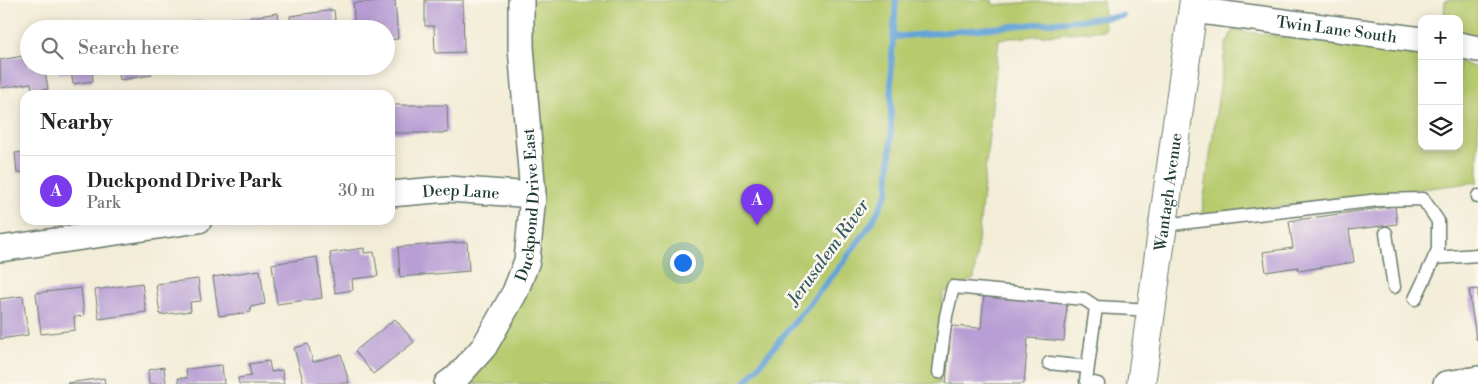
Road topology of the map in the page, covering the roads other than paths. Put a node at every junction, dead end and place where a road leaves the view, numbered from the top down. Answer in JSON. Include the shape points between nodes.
{"nodes":[{"id":1,"x":521,"y":0,"type":"edge"},
{"id":2,"x":1194,"y":5,"type":"edge"},
{"id":3,"x":1418,"y":39,"type":"edge"},
{"id":4,"x":1463,"y":46,"type":"edge"},
{"id":5,"x":1478,"y":49,"type":"edge"},
{"id":6,"x":395,"y":194,"type":"edge"},
{"id":7,"x":533,"y":195,"type":"junction"},
{"id":8,"x":164,"y":225,"type":"edge"},
{"id":9,"x":1164,"y":225,"type":"junction"},
{"id":10,"x":1386,"y":233,"type":"dead end"},
{"id":11,"x":0,"y":249,"type":"edge"},
{"id":12,"x":1478,"y":255,"type":"edge"},
{"id":13,"x":1434,"y":258,"type":"junction"},
{"id":14,"x":1394,"y":287,"type":"dead end"},
{"id":15,"x":1416,"y":300,"type":"dead end"},
{"id":16,"x":1096,"y":307,"type":"junction"},
{"id":17,"x":1152,"y":310,"type":"junction"},
{"id":18,"x":1049,"y":363,"type":"dead end"},
{"id":19,"x":1088,"y":367,"type":"junction"},
{"id":20,"x":939,"y":372,"type":"dead end"},
{"id":21,"x":1478,"y":379,"type":"edge"},
{"id":22,"x":447,"y":384,"type":"edge"},
{"id":23,"x":1098,"y":384,"type":"edge"},
{"id":24,"x":1141,"y":384,"type":"edge"},
{"id":25,"x":1446,"y":384,"type":"edge"}],
"edges":[{"from":1,"to":7,"type":"street","name":"Duckpond Drive East","via":[[520,46]]},
{"from":2,"to":3,"type":"street","name":"Twin Lane South"},
{"from":2,"to":9,"type":"main road","name":"Wantagh Avenue"},
{"from":4,"to":5,"type":"street"},
{"from":6,"to":7,"type":"street","name":"Deep Lane","via":[[448,189]]},
{"from":7,"to":22,"type":"street","name":"Duckpond Drive East","via":[[526,261],[515,292],[484,347]]},
{"from":8,"to":11,"type":"street"},
{"from":9,"to":13,"type":"lane","via":[[1379,200],[1423,199],[1438,221],[1438,250]]},
{"from":9,"to":17,"type":"main road","name":"Wantagh Avenue"},
{"from":10,"to":14,"type":"lane"},
{"from":12,"to":13,"type":"lane"},
{"from":13,"to":15,"type":"lane"},
{"from":16,"to":17,"type":"lane"},
{"from":16,"to":19,"type":"lane"},
{"from":16,"to":20,"type":"lane","via":[[1084,299],[953,287]]},
{"from":17,"to":24,"type":"main road","name":"Wantagh Avenue"},
{"from":18,"to":19,"type":"lane"},
{"from":19,"to":23,"type":"lane","via":[[1086,382]]},
{"from":21,"to":25,"type":"street"}]}
